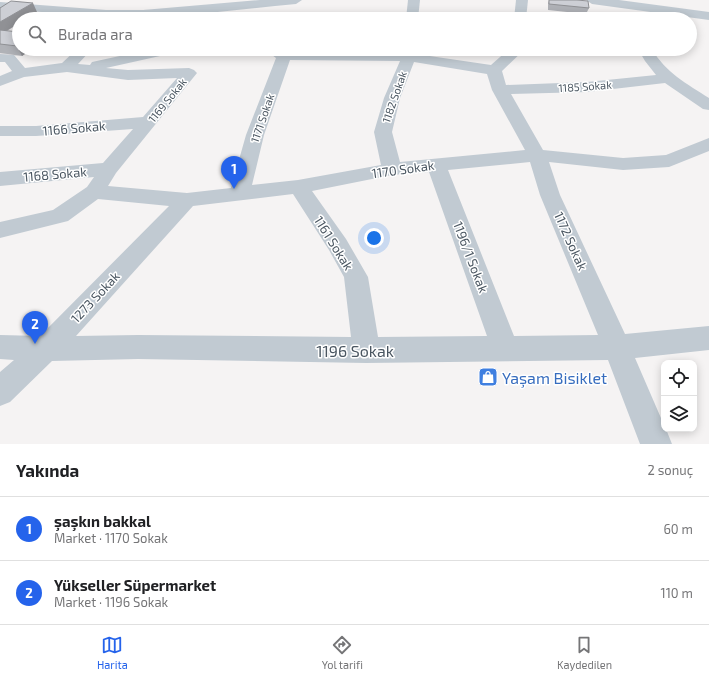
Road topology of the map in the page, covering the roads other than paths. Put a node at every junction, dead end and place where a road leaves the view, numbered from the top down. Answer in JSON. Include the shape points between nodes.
{"nodes":[{"id":1,"x":100,"y":0,"type":"edge"},
{"id":2,"x":296,"y":0,"type":"edge"},
{"id":3,"x":302,"y":0,"type":"edge"},
{"id":4,"x":414,"y":0,"type":"edge"},
{"id":5,"x":522,"y":0,"type":"edge"},
{"id":6,"x":592,"y":0,"type":"edge"},
{"id":7,"x":610,"y":1,"type":"edge"},
{"id":8,"x":24,"y":3,"type":"edge"},
{"id":9,"x":212,"y":4,"type":"edge"},
{"id":10,"x":630,"y":5,"type":"junction"},
{"id":11,"x":0,"y":6,"type":"edge"},
{"id":12,"x":175,"y":6,"type":"edge"},
{"id":13,"x":82,"y":12,"type":"edge"},
{"id":14,"x":90,"y":12,"type":"edge"},
{"id":15,"x":141,"y":12,"type":"edge"},
{"id":16,"x":219,"y":12,"type":"edge"},
{"id":17,"x":298,"y":12,"type":"edge"},
{"id":18,"x":413,"y":12,"type":"edge"},
{"id":19,"x":521,"y":12,"type":"edge"},
{"id":20,"x":632,"y":12,"type":"edge"},
{"id":21,"x":680,"y":12,"type":"edge"},
{"id":22,"x":697,"y":14,"type":"edge"},
{"id":23,"x":709,"y":16,"type":"edge"},
{"id":24,"x":81,"y":56,"type":"edge"},
{"id":25,"x":134,"y":56,"type":"edge"},
{"id":26,"x":276,"y":56,"type":"edge"},
{"id":27,"x":408,"y":56,"type":"edge"},
{"id":28,"x":419,"y":56,"type":"edge"},
{"id":29,"x":513,"y":56,"type":"edge"},
{"id":30,"x":648,"y":56,"type":"edge"},
{"id":31,"x":0,"y":58,"type":"edge"},
{"id":32,"x":74,"y":67,"type":"junction"},
{"id":33,"x":21,"y":73,"type":"junction"},
{"id":34,"x":670,"y":78,"type":"junction"},
{"id":35,"x":497,"y":80,"type":"junction"},
{"id":36,"x":0,"y":81,"type":"edge"},
{"id":37,"x":709,"y":105,"type":"edge"},
{"id":38,"x":149,"y":122,"type":"junction"},
{"id":39,"x":0,"y":131,"type":"edge"},
{"id":40,"x":709,"y":144,"type":"edge"},
{"id":41,"x":537,"y":155,"type":"junction"},
{"id":42,"x":436,"y":165,"type":"junction"},
{"id":43,"x":109,"y":169,"type":"junction"},
{"id":44,"x":392,"y":169,"type":"junction"},
{"id":45,"x":0,"y":179,"type":"edge"},
{"id":46,"x":298,"y":187,"type":"junction"},
{"id":47,"x":94,"y":192,"type":"junction"},
{"id":48,"x":239,"y":195,"type":"junction"},
{"id":49,"x":187,"y":200,"type":"junction"},
{"id":50,"x":0,"y":230,"type":"edge"},
{"id":51,"x":709,"y":338,"type":"edge"},
{"id":52,"x":0,"y":347,"type":"edge"},
{"id":53,"x":617,"y":348,"type":"junction"},
{"id":54,"x":46,"y":349,"type":"junction"},
{"id":55,"x":505,"y":349,"type":"junction"},
{"id":56,"x":366,"y":350,"type":"junction"},
{"id":57,"x":0,"y":392,"type":"edge"},
{"id":58,"x":656,"y":444,"type":"edge"}],
"edges":[{"from":1,"to":14,"type":"street"},
{"from":2,"to":9,"type":"street"},
{"from":3,"to":17,"type":"street"},
{"from":4,"to":18,"type":"street"},
{"from":5,"to":19,"type":"street"},
{"from":6,"to":7,"type":"street"},
{"from":7,"to":10,"type":"street"},
{"from":8,"to":11,"type":"street"},
{"from":8,"to":13,"type":"street"},
{"from":9,"to":12,"type":"street"},
{"from":9,"to":16,"type":"street"},
{"from":10,"to":20,"type":"street"},
{"from":10,"to":21,"type":"street"},
{"from":12,"to":15,"type":"street"},
{"from":22,"to":23,"type":"street"},
{"from":24,"to":32,"type":"street"},
{"from":25,"to":32,"type":"street"},
{"from":26,"to":48,"type":"street","name":"1171 Sokak"},
{"from":27,"to":44,"type":"street","name":"1182 Sokak","via":[[392,98],[383,132]]},
{"from":28,"to":35,"type":"street","name":"1185 Sokak"},
{"from":29,"to":35,"type":"street"},
{"from":30,"to":34,"type":"street"},
{"from":31,"to":33,"type":"street","via":[[9,58]]},
{"from":32,"to":33,"type":"street"},
{"from":32,"to":38,"type":"street","name":"1169 Sokak","via":[[128,75],[189,73]]},
{"from":33,"to":36,"type":"street"},
{"from":34,"to":35,"type":"street","name":"1185 Sokak","via":[[587,87]]},
{"from":34,"to":37,"type":"street"},
{"from":35,"to":41,"type":"street","name":"1172 Sokak"},
{"from":38,"to":39,"type":"street","name":"1166 Sokak","via":[[36,131]]},
{"from":38,"to":43,"type":"street","name":"1169 Sokak"},
{"from":40,"to":41,"type":"street","name":"1170 Sokak","via":[[669,161],[646,163],[623,164]]},
{"from":41,"to":42,"type":"street","name":"1170 Sokak"},
{"from":41,"to":53,"type":"street","name":"1172 Sokak","via":[[550,195]]},
{"from":42,"to":44,"type":"street","name":"1170 Sokak"},
{"from":42,"to":55,"type":"street","name":"1196/1 Sokak"},
{"from":43,"to":45,"type":"street","name":"1168 Sokak"},
{"from":43,"to":47,"type":"street","name":"1169 Sokak"},
{"from":44,"to":46,"type":"street","name":"1170 Sokak"},
{"from":46,"to":48,"type":"street","name":"1170 Sokak"},
{"from":46,"to":56,"type":"street","name":"1161 Sokak","via":[[338,245],[356,277]]},
{"from":47,"to":49,"type":"street","name":"1170 Sokak"},
{"from":47,"to":50,"type":"street","via":[[60,216]]},
{"from":48,"to":49,"type":"street","name":"1170 Sokak"},
{"from":49,"to":54,"type":"street","name":"1273 Sokak"},
{"from":51,"to":53,"type":"street","name":"1196 Sokak"},
{"from":52,"to":54,"type":"street","name":"1196 Sokak"},
{"from":53,"to":55,"type":"street","name":"1196 Sokak"},
{"from":53,"to":58,"type":"street","name":"1172 Sokak"},
{"from":54,"to":56,"type":"street","name":"1196 Sokak","via":[[138,347]]},
{"from":54,"to":57,"type":"street","name":"1273 Sokak"},
{"from":55,"to":56,"type":"street","name":"1196 Sokak"}]}
